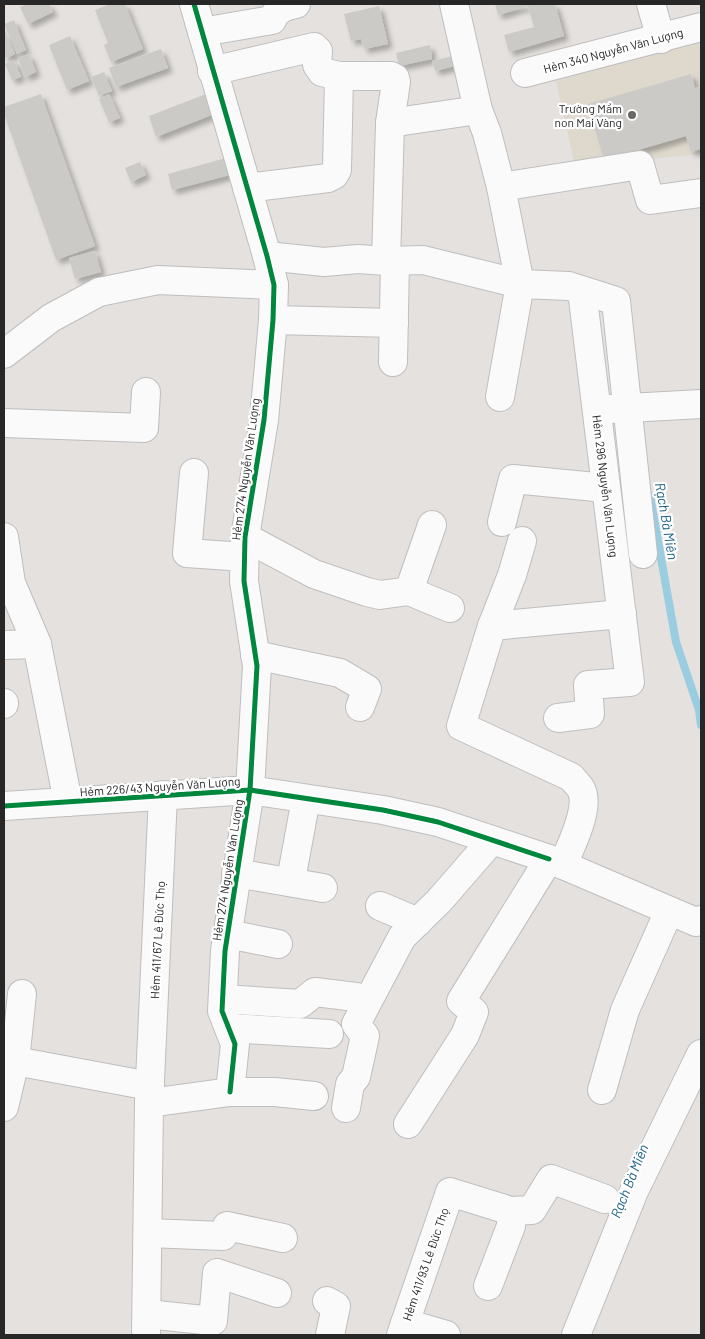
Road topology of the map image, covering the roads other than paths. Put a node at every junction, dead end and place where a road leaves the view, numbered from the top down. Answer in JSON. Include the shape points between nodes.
{"nodes":[{"id":1,"x":194,"y":4,"type":"edge"},
{"id":2,"x":296,"y":4,"type":"edge"},
{"id":3,"x":454,"y":4,"type":"edge"},
{"id":4,"x":651,"y":4,"type":"edge"},
{"id":5,"x":701,"y":27,"type":"edge"},
{"id":6,"x":202,"y":32,"type":"junction"},
{"id":7,"x":661,"y":39,"type":"junction"},
{"id":8,"x":212,"y":71,"type":"junction"},
{"id":9,"x":525,"y":73,"type":"dead end"},
{"id":10,"x":339,"y":76,"type":"junction"},
{"id":11,"x":478,"y":110,"type":"junction"},
{"id":12,"x":390,"y":123,"type":"junction"},
{"id":13,"x":501,"y":187,"type":"junction"},
{"id":14,"x":247,"y":188,"type":"junction"},
{"id":15,"x":701,"y":193,"type":"edge"},
{"id":16,"x":267,"y":256,"type":"junction"},
{"id":17,"x":391,"y":261,"type":"junction"},
{"id":18,"x":520,"y":284,"type":"junction"},
{"id":19,"x":274,"y":285,"type":"junction"},
{"id":20,"x":582,"y":291,"type":"junction"},
{"id":21,"x":273,"y":320,"type":"junction"},
{"id":22,"x":394,"y":323,"type":"junction"},
{"id":23,"x":4,"y":354,"type":"edge"},
{"id":24,"x":393,"y":362,"type":"dead end"},
{"id":25,"x":146,"y":392,"type":"dead end"},
{"id":26,"x":500,"y":397,"type":"dead end"},
{"id":27,"x":701,"y":404,"type":"edge"},
{"id":28,"x":628,"y":408,"type":"junction"},
{"id":29,"x":597,"y":409,"type":"junction"},
{"id":30,"x":4,"y":423,"type":"edge"},
{"id":31,"x":194,"y":473,"type":"dead end"},
{"id":32,"x":606,"y":488,"type":"junction"},
{"id":33,"x":502,"y":522,"type":"dead end"},
{"id":34,"x":432,"y":525,"type":"dead end"},
{"id":35,"x":4,"y":537,"type":"edge"},
{"id":36,"x":522,"y":541,"type":"dead end"},
{"id":37,"x":244,"y":547,"type":"junction"},
{"id":38,"x":643,"y":554,"type":"dead end"},
{"id":39,"x":410,"y":591,"type":"junction"},
{"id":40,"x":450,"y":608,"type":"dead end"},
{"id":41,"x":622,"y":614,"type":"junction"},
{"id":42,"x":492,"y":626,"type":"junction"},
{"id":43,"x":38,"y":644,"type":"junction"},
{"id":44,"x":4,"y":645,"type":"edge"},
{"id":45,"x":255,"y":655,"type":"junction"},
{"id":46,"x":360,"y":706,"type":"dead end"},
{"id":47,"x":558,"y":718,"type":"dead end"},
{"id":48,"x":250,"y":790,"type":"junction"},
{"id":49,"x":163,"y":795,"type":"junction"},
{"id":50,"x":306,"y":799,"type":"junction"},
{"id":51,"x":68,"y":802,"type":"junction"},
{"id":52,"x":4,"y":806,"type":"edge"},
{"id":53,"x":492,"y":840,"type":"junction"},
{"id":54,"x":556,"y":862,"type":"junction"},
{"id":55,"x":293,"y":869,"type":"dead end"},
{"id":56,"x":236,"y":874,"type":"junction"},
{"id":57,"x":322,"y":888,"type":"dead end"},
{"id":58,"x":380,"y":906,"type":"dead end"},
{"id":59,"x":669,"y":911,"type":"junction"},
{"id":60,"x":698,"y":921,"type":"edge"},
{"id":61,"x":418,"y":922,"type":"junction"},
{"id":62,"x":228,"y":934,"type":"junction"},
{"id":63,"x":278,"y":944,"type":"dead end"},
{"id":64,"x":22,"y":994,"type":"dead end"},
{"id":65,"x":356,"y":997,"type":"dead end"},
{"id":66,"x":223,"y":999,"type":"junction"},
{"id":67,"x":229,"y":1028,"type":"junction"},
{"id":68,"x":329,"y":1034,"type":"dead end"},
{"id":69,"x":701,"y":1054,"type":"edge"},
{"id":70,"x":15,"y":1061,"type":"junction"},
{"id":71,"x":602,"y":1090,"type":"dead end"},
{"id":72,"x":230,"y":1092,"type":"junction"},
{"id":73,"x":150,"y":1094,"type":"junction"},
{"id":74,"x":314,"y":1096,"type":"dead end"},
{"id":75,"x":4,"y":1107,"type":"edge"},
{"id":76,"x":346,"y":1108,"type":"dead end"},
{"id":77,"x":408,"y":1124,"type":"dead end"},
{"id":78,"x":605,"y":1199,"type":"dead end"},
{"id":79,"x":511,"y":1211,"type":"junction"},
{"id":80,"x":148,"y":1233,"type":"junction"},
{"id":81,"x":283,"y":1238,"type":"dead end"},
{"id":82,"x":488,"y":1286,"type":"dead end"},
{"id":83,"x":277,"y":1293,"type":"dead end"},
{"id":84,"x":327,"y":1301,"type":"dead end"},
{"id":85,"x":146,"y":1325,"type":"edge"},
{"id":86,"x":403,"y":1329,"type":"edge"},
{"id":87,"x":330,"y":1335,"type":"edge"},
{"id":88,"x":446,"y":1335,"type":"edge"},
{"id":89,"x":576,"y":1335,"type":"edge"}],
"edges":[{"from":1,"to":6,"type":"street","name":"Hẻm 274 Nguyễn Văn Lượng"},
{"from":2,"to":6,"type":"street","via":[[281,8],[272,20]]},
{"from":3,"to":11,"type":"street"},
{"from":4,"to":7,"type":"street"},
{"from":5,"to":7,"type":"street","name":"Hẻm 340 Nguyễn Văn Lượng"},
{"from":6,"to":8,"type":"street","name":"Hẻm 274 Nguyễn Văn Lượng"},
{"from":7,"to":9,"type":"street","name":"Hẻm 340 Nguyễn Văn Lượng"},
{"from":8,"to":10,"type":"street","via":[[314,47],[318,51],[319,69]]},
{"from":8,"to":14,"type":"street","name":"Hẻm 274 Nguyễn Văn Lượng"},
{"from":10,"to":12,"type":"street","via":[[395,78]]},
{"from":10,"to":14,"type":"street","via":[[337,170],[334,175]]},
{"from":11,"to":12,"type":"street"},
{"from":11,"to":13,"type":"street"},
{"from":12,"to":17,"type":"street"},
{"from":13,"to":15,"type":"street","via":[[640,166],[650,200]]},
{"from":13,"to":18,"type":"street"},
{"from":14,"to":16,"type":"street","name":"Hẻm 274 Nguyễn Văn Lượng"},
{"from":16,"to":17,"type":"street","via":[[324,262]]},
{"from":16,"to":19,"type":"street","name":"Hẻm 274 Nguyễn Văn Lượng"},
{"from":17,"to":18,"type":"street","via":[[423,260]]},
{"from":17,"to":22,"type":"street"},
{"from":18,"to":20,"type":"street","via":[[569,286]]},
{"from":18,"to":26,"type":"street"},
{"from":19,"to":21,"type":"street","name":"Hẻm 274 Nguyễn Văn Lượng"},
{"from":19,"to":23,"type":"street","via":[[158,280],[99,292],[52,318]]},
{"from":20,"to":28,"type":"street","via":[[616,301]]},
{"from":20,"to":29,"type":"street","name":"Hẻm 296 Nguyễn Văn Lượng"},
{"from":21,"to":22,"type":"street"},
{"from":21,"to":37,"type":"street","name":"Hẻm 274 Nguyễn Văn Lượng","via":[[264,420]]},
{"from":22,"to":24,"type":"street"},
{"from":25,"to":30,"type":"street","via":[[144,428]]},
{"from":27,"to":28,"type":"street"},
{"from":28,"to":29,"type":"street"},
{"from":28,"to":38,"type":"street"},
{"from":29,"to":32,"type":"street","name":"Hẻm 296 Nguyễn Văn Lượng"},
{"from":31,"to":37,"type":"street","via":[[187,553]]},
{"from":32,"to":33,"type":"street","via":[[513,479]]},
{"from":32,"to":41,"type":"street","name":"Hẻm 296 Nguyễn Văn Lượng"},
{"from":34,"to":39,"type":"street"},
{"from":35,"to":43,"type":"street","via":[[11,583]]},
{"from":36,"to":42,"type":"street"},
{"from":37,"to":39,"type":"street","via":[[380,595]]},
{"from":37,"to":45,"type":"street","name":"Hẻm 274 Nguyễn Văn Lượng","via":[[244,581]]},
{"from":39,"to":40,"type":"street"},
{"from":41,"to":42,"type":"street"},
{"from":41,"to":47,"type":"street","name":"Hẻm 296 Nguyễn Văn Lượng","via":[[630,682],[588,684],[590,714]]},
{"from":42,"to":54,"type":"street","via":[[461,726],[571,777],[582,790],[584,807],[574,840]]},
{"from":43,"to":44,"type":"street"},
{"from":43,"to":51,"type":"street"},
{"from":45,"to":46,"type":"street","via":[[340,673],[367,689]]},
{"from":45,"to":48,"type":"street","name":"Hẻm 274 Nguyễn Văn Lượng"},
{"from":48,"to":49,"type":"street","name":"Hẻm 226/43 Nguyễn Văn Lượng"},
{"from":48,"to":50,"type":"street","name":"Hẻm 226/43 Nguyễn Văn Lượng"},
{"from":48,"to":56,"type":"street","name":"Hẻm 274 Nguyễn Văn Lượng"},
{"from":49,"to":51,"type":"street","name":"Hẻm 226/43 Nguyễn Văn Lượng"},
{"from":49,"to":73,"type":"street","name":"Hẻm 411/67 Lê Đức Thọ"},
{"from":50,"to":53,"type":"street","name":"Hẻm 226/43 Nguyễn Văn Lượng","via":[[411,816]]},
{"from":50,"to":55,"type":"street"},
{"from":51,"to":52,"type":"street","name":"Hẻm 226/43 Nguyễn Văn Lượng"},
{"from":53,"to":54,"type":"street","name":"Hẻm 226/43 Nguyễn Văn Lượng"},
{"from":53,"to":61,"type":"street"},
{"from":54,"to":59,"type":"street","name":"Hẻm 226/43 Nguyễn Văn Lượng"},
{"from":54,"to":77,"type":"street","via":[[461,1000],[474,1012],[465,1035]]},
{"from":56,"to":57,"type":"street"},
{"from":56,"to":62,"type":"street","name":"Hẻm 274 Nguyễn Văn Lượng"},
{"from":58,"to":61,"type":"street"},
{"from":59,"to":60,"type":"street","name":"Hẻm 226/43 Nguyễn Văn Lượng"},
{"from":59,"to":71,"type":"street","via":[[626,1010]]},
{"from":61,"to":76,"type":"street","via":[[402,937],[356,1024],[365,1036]]},
{"from":62,"to":63,"type":"street"},
{"from":62,"to":66,"type":"street","name":"Hẻm 274 Nguyễn Văn Lượng"},
{"from":64,"to":70,"type":"street"},
{"from":65,"to":66,"type":"street","via":[[315,992],[300,1004]]},
{"from":66,"to":67,"type":"street","name":"Hẻm 274 Nguyễn Văn Lượng","via":[[222,1011]]},
{"from":67,"to":68,"type":"street"},
{"from":67,"to":72,"type":"street","name":"Hẻm 274 Nguyễn Văn Lượng","via":[[235,1044]]},
{"from":69,"to":89,"type":"street","via":[[634,1191]]},
{"from":70,"to":73,"type":"street"},
{"from":70,"to":75,"type":"street"},
{"from":72,"to":73,"type":"street"},
{"from":72,"to":74,"type":"street"},
{"from":73,"to":80,"type":"street","name":"Hẻm 411/67 Lê Đức Thọ"},
{"from":78,"to":79,"type":"street","name":"Hẻm 411/93 Lê Đức Thọ","via":[[551,1179],[532,1210]]},
{"from":79,"to":82,"type":"street","via":[[511,1226]]},
{"from":79,"to":86,"type":"street","name":"Hẻm 411/93 Lê Đức Thọ","via":[[450,1192]]},
{"from":80,"to":81,"type":"street","via":[[222,1236],[227,1226]]},
{"from":80,"to":85,"type":"street","name":"Hẻm 411/67 Lê Đức Thọ"},
{"from":83,"to":85,"type":"street","via":[[217,1273],[213,1321]]},
{"from":84,"to":87,"type":"street","via":[[336,1306]]},
{"from":86,"to":88,"type":"street"}]}
